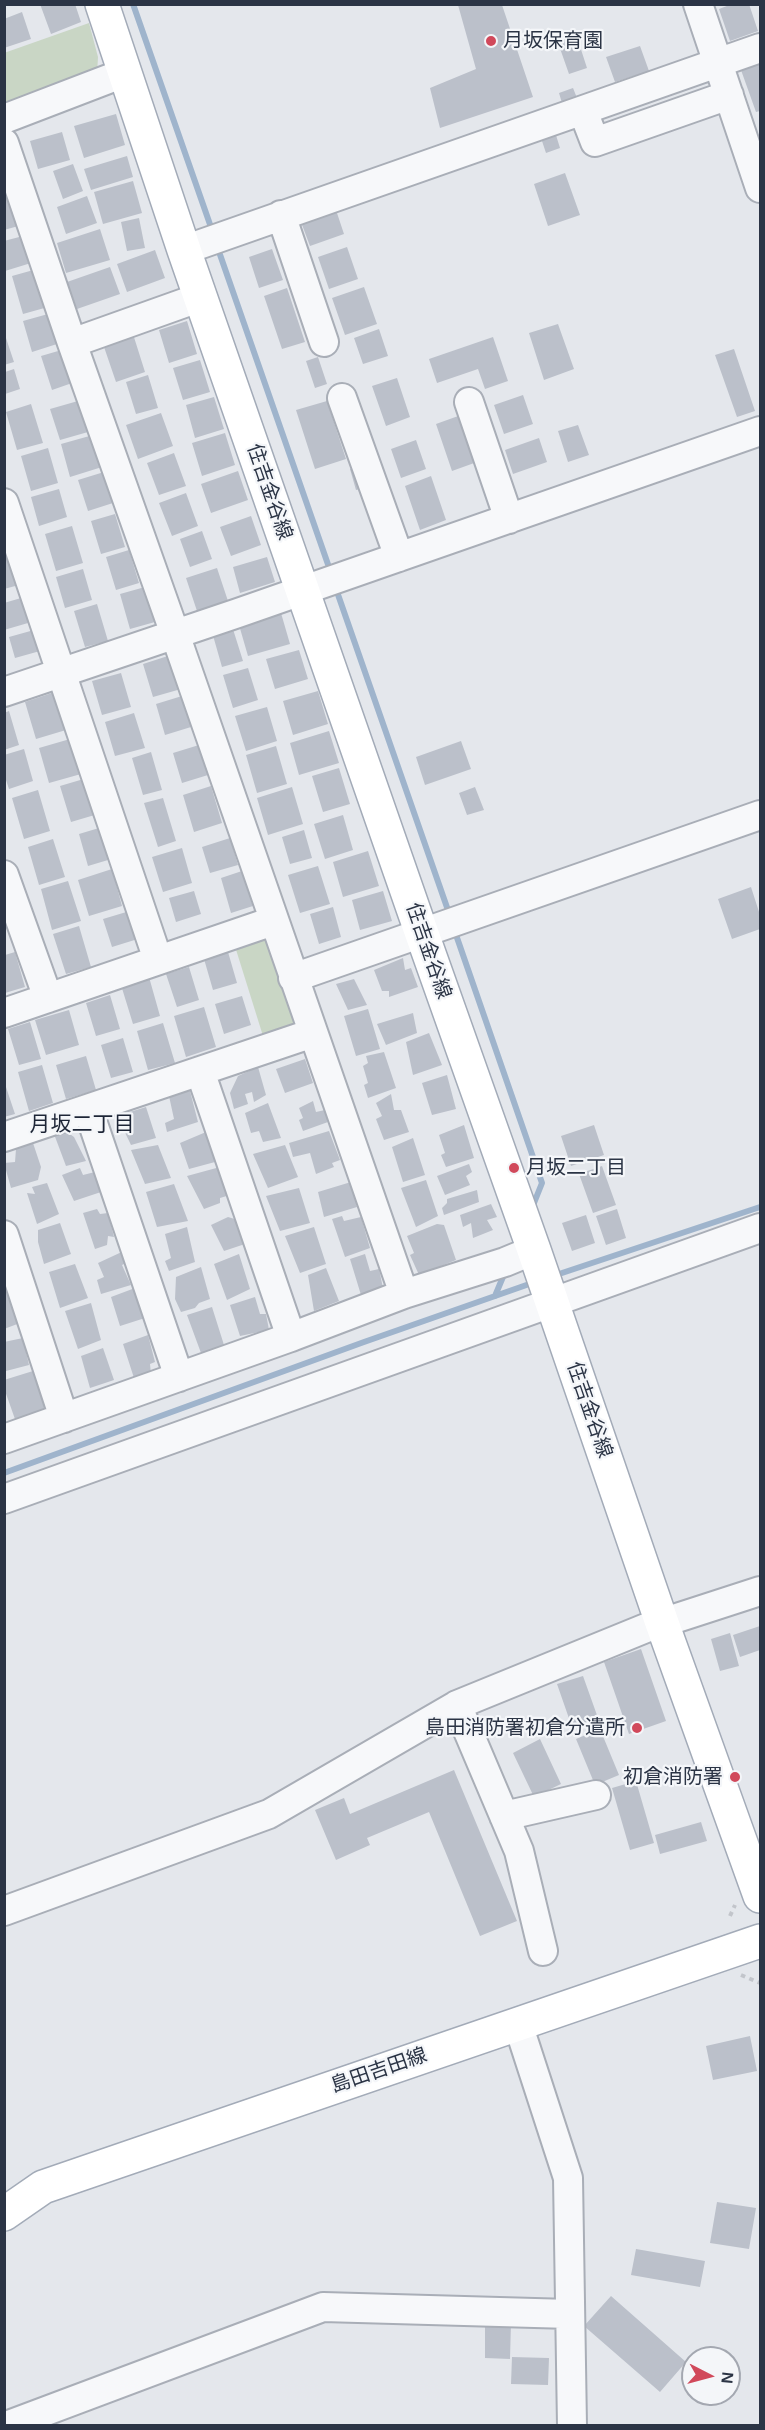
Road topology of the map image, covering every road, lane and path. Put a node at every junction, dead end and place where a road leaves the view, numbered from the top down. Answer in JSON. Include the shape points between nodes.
{"nodes":[{"id":1,"x":102,"y":4,"type":"edge"},
{"id":2,"x":698,"y":4,"type":"edge"},
{"id":3,"x":760,"y":48,"type":"edge"},
{"id":4,"x":719,"y":64,"type":"junction"},
{"id":5,"x":124,"y":73,"type":"junction"},
{"id":6,"x":729,"y":95,"type":"junction"},
{"id":7,"x":583,"y":111,"type":"junction"},
{"id":8,"x":4,"y":119,"type":"edge"},
{"id":9,"x":4,"y":143,"type":"edge"},
{"id":10,"x":10,"y":178,"type":"edge"},
{"id":11,"x":760,"y":188,"type":"edge"},
{"id":12,"x":281,"y":215,"type":"junction"},
{"id":13,"x":204,"y":242,"type":"junction"},
{"id":14,"x":201,"y":297,"type":"junction"},
{"id":15,"x":324,"y":342,"type":"dead end"},
{"id":16,"x":72,"y":343,"type":"junction"},
{"id":17,"x":342,"y":398,"type":"dead end"},
{"id":18,"x":469,"y":402,"type":"dead end"},
{"id":19,"x":760,"y":430,"type":"edge"},
{"id":20,"x":4,"y":503,"type":"edge"},
{"id":21,"x":509,"y":519,"type":"junction"},
{"id":22,"x":399,"y":557,"type":"junction"},
{"id":23,"x":312,"y":587,"type":"junction"},
{"id":24,"x":175,"y":634,"type":"junction"},
{"id":25,"x":63,"y":673,"type":"junction"},
{"id":26,"x":4,"y":692,"type":"edge"},
{"id":27,"x":760,"y":815,"type":"edge"},
{"id":28,"x":4,"y":875,"type":"edge"},
{"id":29,"x":273,"y":921,"type":"junction"},
{"id":30,"x":430,"y":932,"type":"junction"},
{"id":31,"x":158,"y":960,"type":"junction"},
{"id":32,"x":293,"y":978,"type":"junction"},
{"id":33,"x":48,"y":998,"type":"junction"},
{"id":34,"x":4,"y":1013,"type":"edge"},
{"id":35,"x":313,"y":1033,"type":"junction"},
{"id":36,"x":200,"y":1071,"type":"junction"},
{"id":37,"x":88,"y":1109,"type":"junction"},
{"id":38,"x":4,"y":1137,"type":"edge"},
{"id":39,"x":760,"y":1228,"type":"edge"},
{"id":40,"x":4,"y":1235,"type":"edge"},
{"id":41,"x":533,"y":1269,"type":"junction"},
{"id":42,"x":404,"y":1294,"type":"junction"},
{"id":43,"x":291,"y":1337,"type":"junction"},
{"id":44,"x":179,"y":1377,"type":"junction"},
{"id":45,"x":64,"y":1418,"type":"junction"},
{"id":46,"x":4,"y":1439,"type":"edge"},
{"id":47,"x":4,"y":1499,"type":"edge"},
{"id":48,"x":760,"y":1591,"type":"edge"},
{"id":49,"x":662,"y":1623,"type":"junction"},
{"id":50,"x":457,"y":1705,"type":"junction"},
{"id":51,"x":596,"y":1795,"type":"dead end"},
{"id":52,"x":504,"y":1816,"type":"junction"},
{"id":53,"x":760,"y":1896,"type":"edge"},
{"id":54,"x":4,"y":1911,"type":"edge"},
{"id":55,"x":760,"y":1941,"type":"edge"},
{"id":56,"x":543,"y":1951,"type":"dead end"},
{"id":57,"x":737,"y":1974,"type":"dead end"},
{"id":58,"x":760,"y":1983,"type":"edge"},
{"id":59,"x":518,"y":2024,"type":"junction"},
{"id":60,"x":4,"y":2214,"type":"edge"},
{"id":61,"x":570,"y":2314,"type":"junction"},
{"id":62,"x":6,"y":2426,"type":"edge"},
{"id":63,"x":572,"y":2426,"type":"edge"}],
"edges":[{"from":1,"to":5,"type":"main road","name":"住吉金谷線"},
{"from":2,"to":4,"type":"street"},
{"from":3,"to":4,"type":"street"},
{"from":4,"to":6,"type":"street"},
{"from":4,"to":7,"type":"street"},
{"from":5,"to":8,"type":"street"},
{"from":5,"to":13,"type":"main road","name":"住吉金谷線"},
{"from":6,"to":7,"type":"street","via":[[595,142]]},
{"from":6,"to":11,"type":"street"},
{"from":7,"to":12,"type":"street"},
{"from":9,"to":10,"type":"street"},
{"from":10,"to":16,"type":"street"},
{"from":12,"to":13,"type":"street"},
{"from":12,"to":15,"type":"street"},
{"from":13,"to":14,"type":"main road","name":"住吉金谷線"},
{"from":14,"to":16,"type":"street"},
{"from":14,"to":23,"type":"main road","name":"住吉金谷線"},
{"from":16,"to":24,"type":"street"},
{"from":17,"to":22,"type":"street"},
{"from":18,"to":21,"type":"street"},
{"from":19,"to":21,"type":"street"},
{"from":20,"to":25,"type":"street"},
{"from":21,"to":22,"type":"street"},
{"from":22,"to":23,"type":"street"},
{"from":23,"to":24,"type":"street"},
{"from":23,"to":30,"type":"main road","name":"住吉金谷線"},
{"from":24,"to":25,"type":"street"},
{"from":24,"to":29,"type":"street"},
{"from":25,"to":26,"type":"street"},
{"from":25,"to":31,"type":"street"},
{"from":27,"to":30,"type":"street"},
{"from":28,"to":33,"type":"street"},
{"from":29,"to":31,"type":"street"},
{"from":29,"to":32,"type":"street"},
{"from":30,"to":32,"type":"street"},
{"from":30,"to":41,"type":"main road","name":"住吉金谷線","via":[[519,1207]]},
{"from":31,"to":33,"type":"street"},
{"from":32,"to":35,"type":"street"},
{"from":33,"to":34,"type":"street"},
{"from":35,"to":36,"type":"street"},
{"from":35,"to":42,"type":"street"},
{"from":36,"to":37,"type":"street"},
{"from":36,"to":43,"type":"street"},
{"from":37,"to":38,"type":"street"},
{"from":37,"to":44,"type":"street"},
{"from":39,"to":41,"type":"street"},
{"from":40,"to":45,"type":"street"},
{"from":41,"to":42,"type":"street"},
{"from":41,"to":47,"type":"street"},
{"from":41,"to":49,"type":"main road","name":"住吉金谷線"},
{"from":42,"to":43,"type":"street"},
{"from":43,"to":44,"type":"street"},
{"from":44,"to":45,"type":"street"},
{"from":45,"to":46,"type":"street"},
{"from":48,"to":49,"type":"street"},
{"from":49,"to":50,"type":"street"},
{"from":49,"to":53,"type":"main road","name":"住吉金谷線"},
{"from":50,"to":52,"type":"street"},
{"from":50,"to":54,"type":"street","via":[[269,1814]]},
{"from":51,"to":52,"type":"street"},
{"from":52,"to":56,"type":"street","via":[[519,1851]]},
{"from":55,"to":59,"type":"main road","name":"島田吉田線"},
{"from":57,"to":58,"type":"path"},
{"from":59,"to":60,"type":"main road","name":"島田吉田線","via":[[44,2187]]},
{"from":59,"to":61,"type":"street","via":[[568,2178]]},
{"from":61,"to":62,"type":"street","via":[[323,2307]]},
{"from":61,"to":63,"type":"street"}]}
